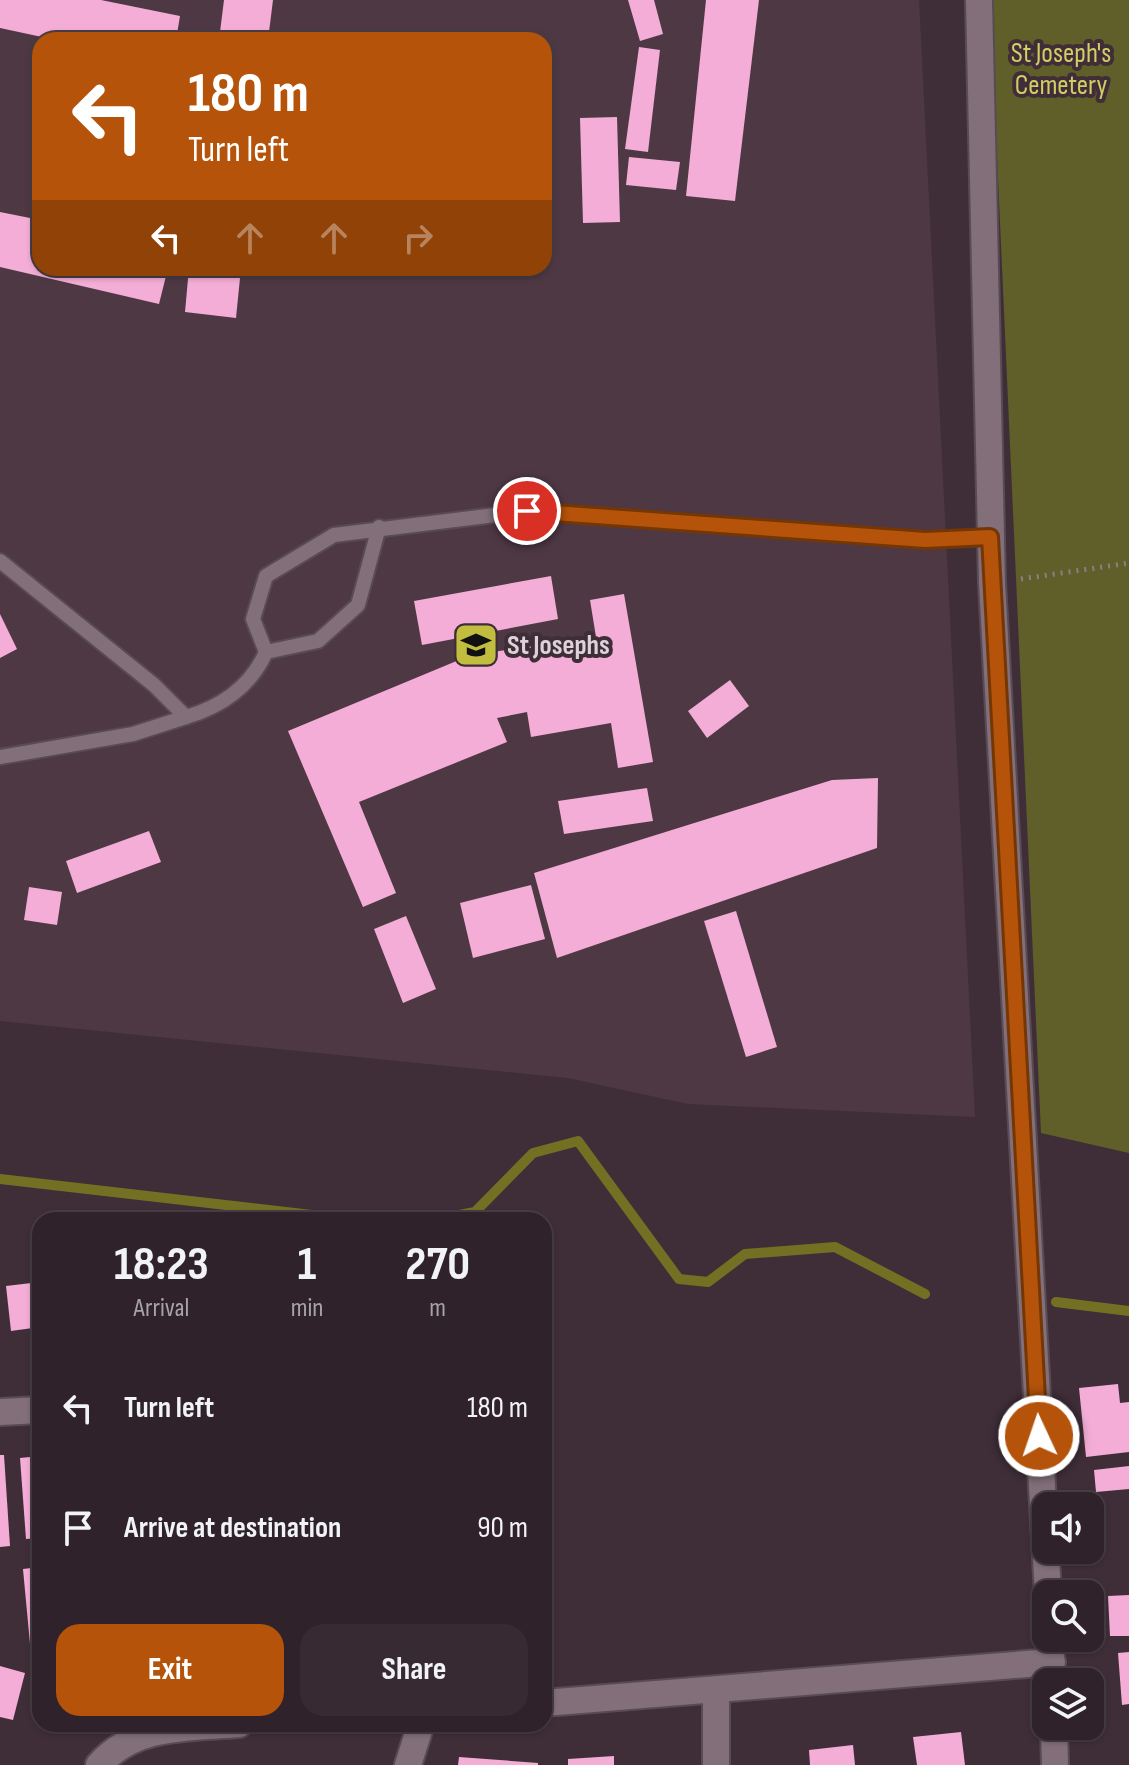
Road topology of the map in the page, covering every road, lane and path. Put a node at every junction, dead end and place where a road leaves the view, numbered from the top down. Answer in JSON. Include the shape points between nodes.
{"nodes":[{"id":1,"x":979,"y":0,"type":"edge"},
{"id":2,"x":379,"y":527,"type":"junction"},
{"id":3,"x":990,"y":537,"type":"junction"},
{"id":4,"x":0,"y":561,"type":"edge"},
{"id":5,"x":1129,"y":563,"type":"edge"},
{"id":6,"x":992,"y":583,"type":"junction"},
{"id":7,"x":266,"y":652,"type":"junction"},
{"id":8,"x":186,"y":717,"type":"junction"},
{"id":9,"x":0,"y":757,"type":"edge"},
{"id":10,"x":32,"y":1410,"type":"edge"},
{"id":11,"x":0,"y":1412,"type":"edge"},
{"id":12,"x":1047,"y":1580,"type":"edge"},
{"id":13,"x":1052,"y":1661,"type":"edge"},
{"id":14,"x":716,"y":1691,"type":"junction"},
{"id":15,"x":552,"y":1702,"type":"edge"},
{"id":16,"x":148,"y":1732,"type":"edge"},
{"id":17,"x":418,"y":1732,"type":"edge"},
{"id":18,"x":1054,"y":1740,"type":"edge"},
{"id":19,"x":99,"y":1765,"type":"edge"},
{"id":20,"x":408,"y":1765,"type":"edge"},
{"id":21,"x":716,"y":1765,"type":"edge"},
{"id":22,"x":1055,"y":1765,"type":"edge"}],
"edges":[{"from":1,"to":3,"type":"street"},
{"from":2,"to":3,"type":"lane","via":[[527,511],[925,540]]},
{"from":2,"to":7,"type":"lane","via":[[358,605],[318,641]]},
{"from":2,"to":7,"type":"lane","via":[[334,535],[266,576],[253,619]]},
{"from":3,"to":6,"type":"street"},
{"from":4,"to":8,"type":"lane"},
{"from":5,"to":6,"type":"path"},
{"from":6,"to":12,"type":"street"},
{"from":7,"to":8,"type":"lane","via":[[258,670],[216,708]]},
{"from":8,"to":9,"type":"lane","via":[[133,734]]},
{"from":10,"to":11,"type":"street"},
{"from":13,"to":14,"type":"street"},
{"from":14,"to":15,"type":"street"},
{"from":14,"to":21,"type":"street"},
{"from":16,"to":19,"type":"street","via":[[112,1750]]},
{"from":17,"to":20,"type":"street"},
{"from":18,"to":22,"type":"street"}]}
